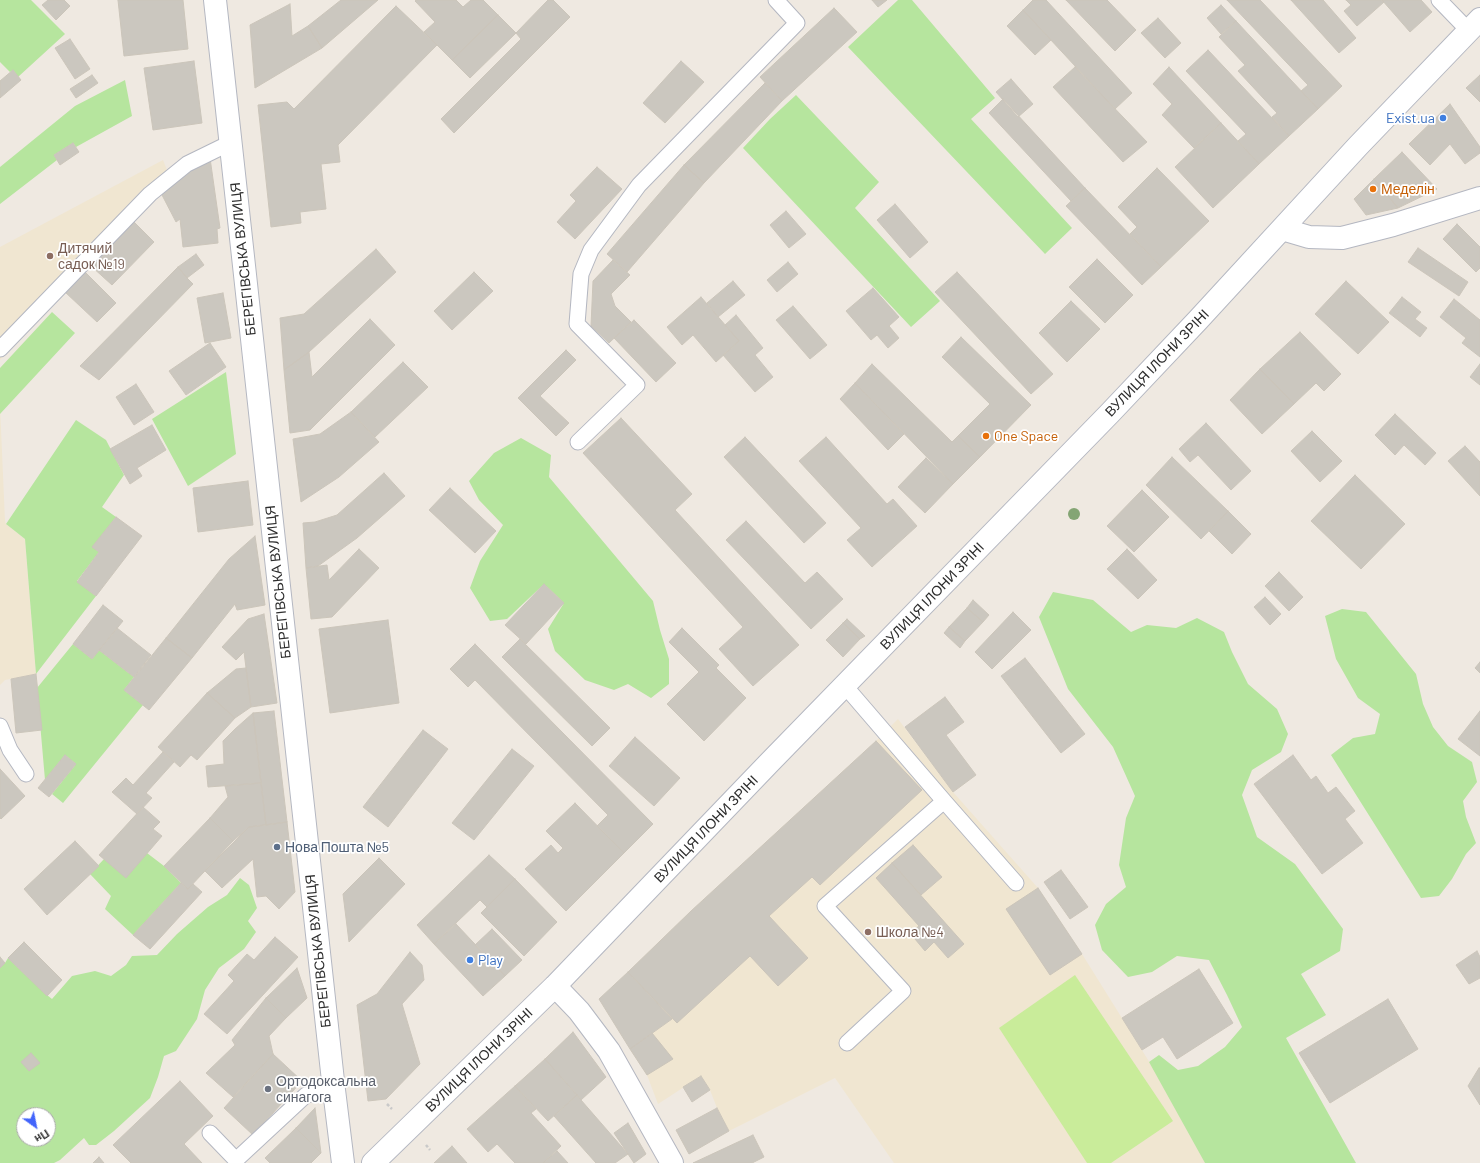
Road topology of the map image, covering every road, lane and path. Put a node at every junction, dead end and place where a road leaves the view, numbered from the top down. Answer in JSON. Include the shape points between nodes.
{"nodes":[{"id":1,"x":215,"y":0,"type":"edge"},
{"id":2,"x":776,"y":0,"type":"edge"},
{"id":3,"x":1439,"y":0,"type":"edge"},
{"id":4,"x":1474,"y":24,"type":"edge"},
{"id":5,"x":230,"y":143,"type":"junction"},
{"id":6,"x":1480,"y":198,"type":"edge"},
{"id":7,"x":1282,"y":229,"type":"junction"},
{"id":8,"x":0,"y":349,"type":"edge"},
{"id":9,"x":578,"y":442,"type":"dead end"},
{"id":10,"x":845,"y":686,"type":"junction"},
{"id":11,"x":0,"y":726,"type":"edge"},
{"id":12,"x":26,"y":774,"type":"dead end"},
{"id":13,"x":944,"y":801,"type":"junction"},
{"id":14,"x":1016,"y":883,"type":"dead end"},
{"id":15,"x":555,"y":986,"type":"junction"},
{"id":16,"x":847,"y":1043,"type":"dead end"},
{"id":17,"x":334,"y":1090,"type":"junction"},
{"id":18,"x":210,"y":1133,"type":"dead end"},
{"id":19,"x":343,"y":1163,"type":"edge"},
{"id":20,"x":373,"y":1163,"type":"edge"},
{"id":21,"x":672,"y":1163,"type":"edge"}],
"edges":[{"from":1,"to":5,"type":"main road","name":"БЕРЕГІВСЬКА ВУЛИЦЯ"},
{"from":2,"to":9,"type":"lane","via":[[797,23],[639,185],[591,250],[581,274],[577,324],[637,385]]},
{"from":3,"to":4,"type":"lane"},
{"from":4,"to":7,"type":"main road","name":"ВУЛИЦЯ ІЛОНИ ЗРІНІ"},
{"from":5,"to":8,"type":"lane","via":[[187,164],[150,194]]},
{"from":5,"to":17,"type":"main road","name":"БЕРЕГІВСЬКА ВУЛИЦЯ"},
{"from":6,"to":7,"type":"main road","via":[[1342,238],[1309,237]]},
{"from":7,"to":10,"type":"main road","name":"ВУЛИЦЯ ІЛОНИ ЗРІНІ","via":[[1110,413]]},
{"from":10,"to":13,"type":"lane"},
{"from":10,"to":15,"type":"main road","name":"ВУЛИЦЯ ІЛОНИ ЗРІНІ"},
{"from":11,"to":12,"type":"lane","via":[[10,750]]},
{"from":13,"to":14,"type":"lane"},
{"from":13,"to":16,"type":"lane","via":[[825,906],[903,991]]},
{"from":15,"to":20,"type":"main road","name":"ВУЛИЦЯ ІЛОНИ ЗРІНІ"},
{"from":15,"to":21,"type":"main road","via":[[579,1011],[609,1051]]},
{"from":17,"to":18,"type":"lane","via":[[306,1095],[236,1160]]},
{"from":17,"to":19,"type":"main road","name":"БЕРЕГІВСЬКА ВУЛИЦЯ"}]}
